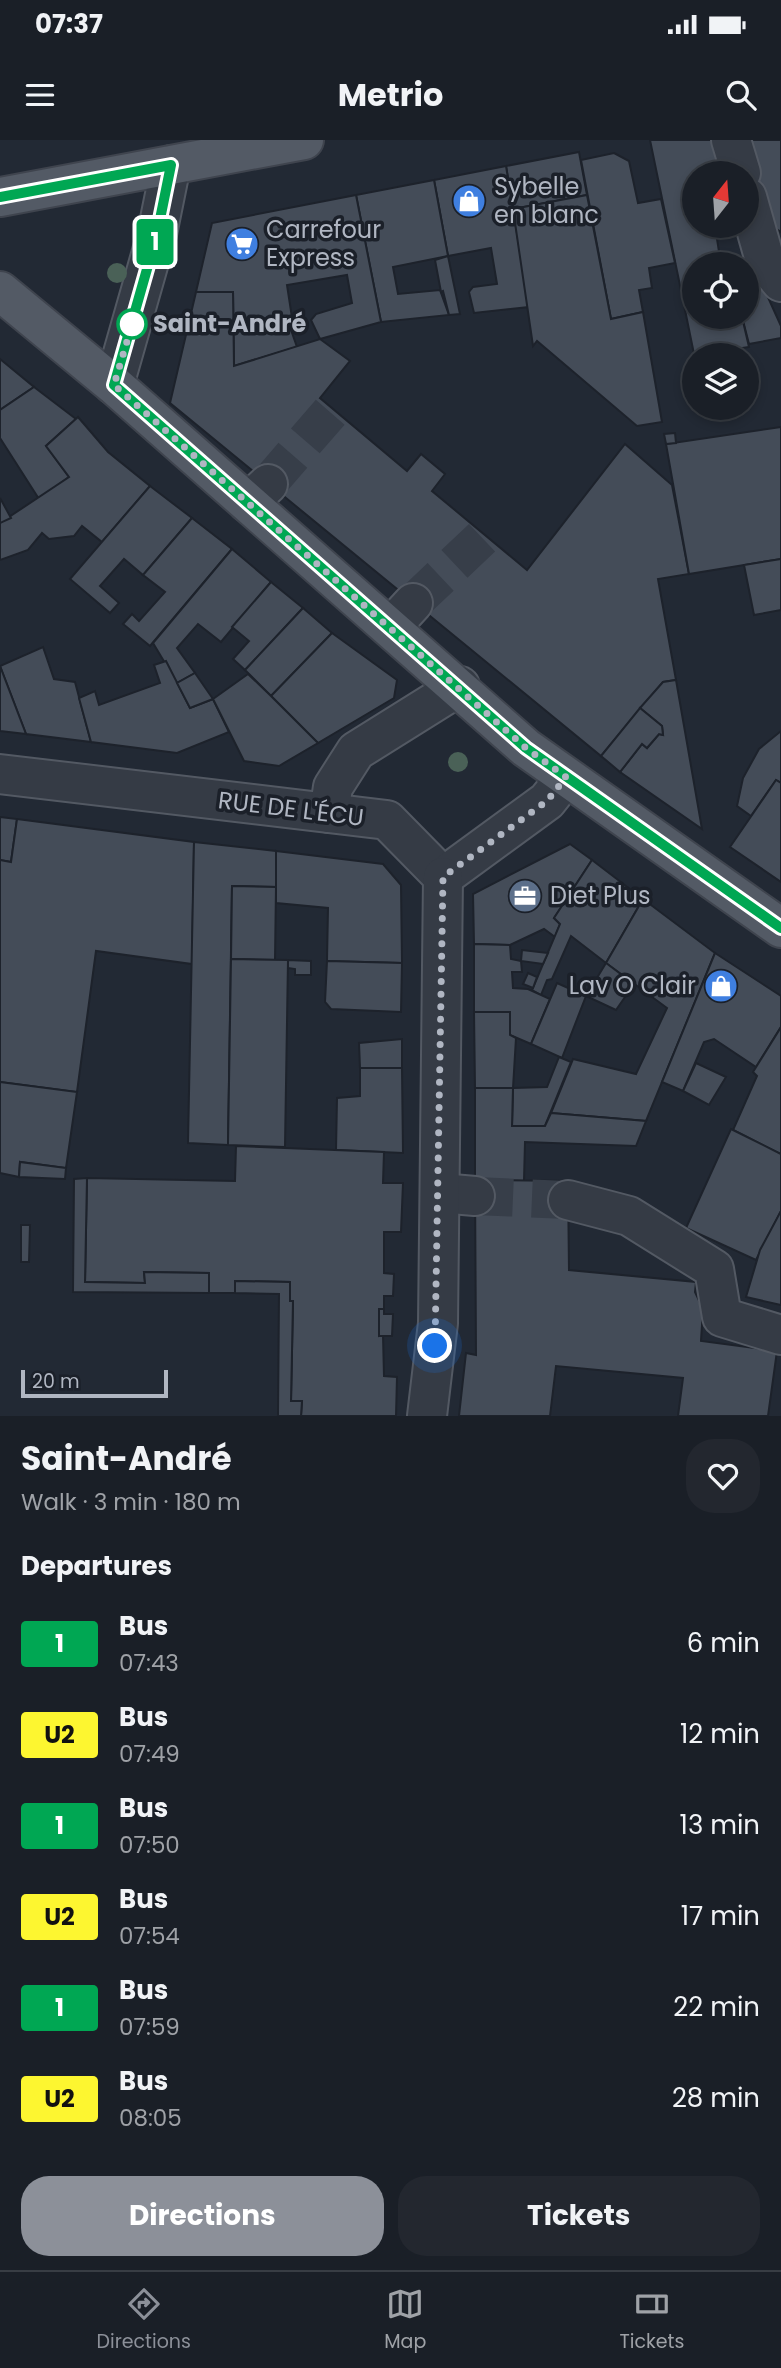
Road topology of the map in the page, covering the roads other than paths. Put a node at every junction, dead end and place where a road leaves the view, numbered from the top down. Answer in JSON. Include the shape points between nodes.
{"nodes":[{"id":1,"x":304,"y":140,"type":"edge"},
{"id":2,"x":731,"y":140,"type":"edge"},
{"id":3,"x":206,"y":149,"type":"edge"},
{"id":4,"x":737,"y":161,"type":"edge"},
{"id":5,"x":171,"y":165,"type":"junction"},
{"id":6,"x":0,"y":197,"type":"edge"},
{"id":7,"x":759,"y":238,"type":"edge"},
{"id":8,"x":781,"y":282,"type":"edge"},
{"id":9,"x":0,"y":291,"type":"edge"},
{"id":10,"x":114,"y":385,"type":"junction"},
{"id":11,"x":460,"y":686,"type":"junction"},
{"id":12,"x":0,"y":774,"type":"edge"},
{"id":13,"x":566,"y":777,"type":"junction"},
{"id":14,"x":329,"y":813,"type":"junction"},
{"id":15,"x":443,"y":877,"type":"junction"},
{"id":16,"x":781,"y":928,"type":"edge"},
{"id":17,"x":568,"y":1200,"type":"tunnel mouth"},
{"id":18,"x":781,"y":1335,"type":"edge"},
{"id":19,"x":427,"y":1416,"type":"edge"}],
"edges":[{"from":1,"to":3,"type":"main road"},
{"from":2,"to":4,"type":"street"},
{"from":3,"to":5,"type":"main road"},
{"from":5,"to":6,"type":"main road"},
{"from":5,"to":10,"type":"street","via":[[157,234]]},
{"from":7,"to":8,"type":"street","via":[[766,264]]},
{"from":9,"to":10,"type":"main road"},
{"from":10,"to":11,"type":"main road","via":[[258,493],[402,615]]},
{"from":11,"to":13,"type":"main road","via":[[526,748]]},
{"from":11,"to":14,"type":"street","via":[[356,751],[333,787]]},
{"from":12,"to":14,"type":"street","name":"RUE DE L'ÉCU"},
{"from":13,"to":15,"type":"street","via":[[547,801]]},
{"from":13,"to":16,"type":"main road"},
{"from":14,"to":15,"type":"street","name":"RUE DE L'ÉCU","via":[[387,820]]},
{"from":15,"to":19,"type":"street","via":[[458,1194]]},
{"from":17,"to":18,"type":"street","via":[[629,1216],[714,1269],[722,1317]]}]}
